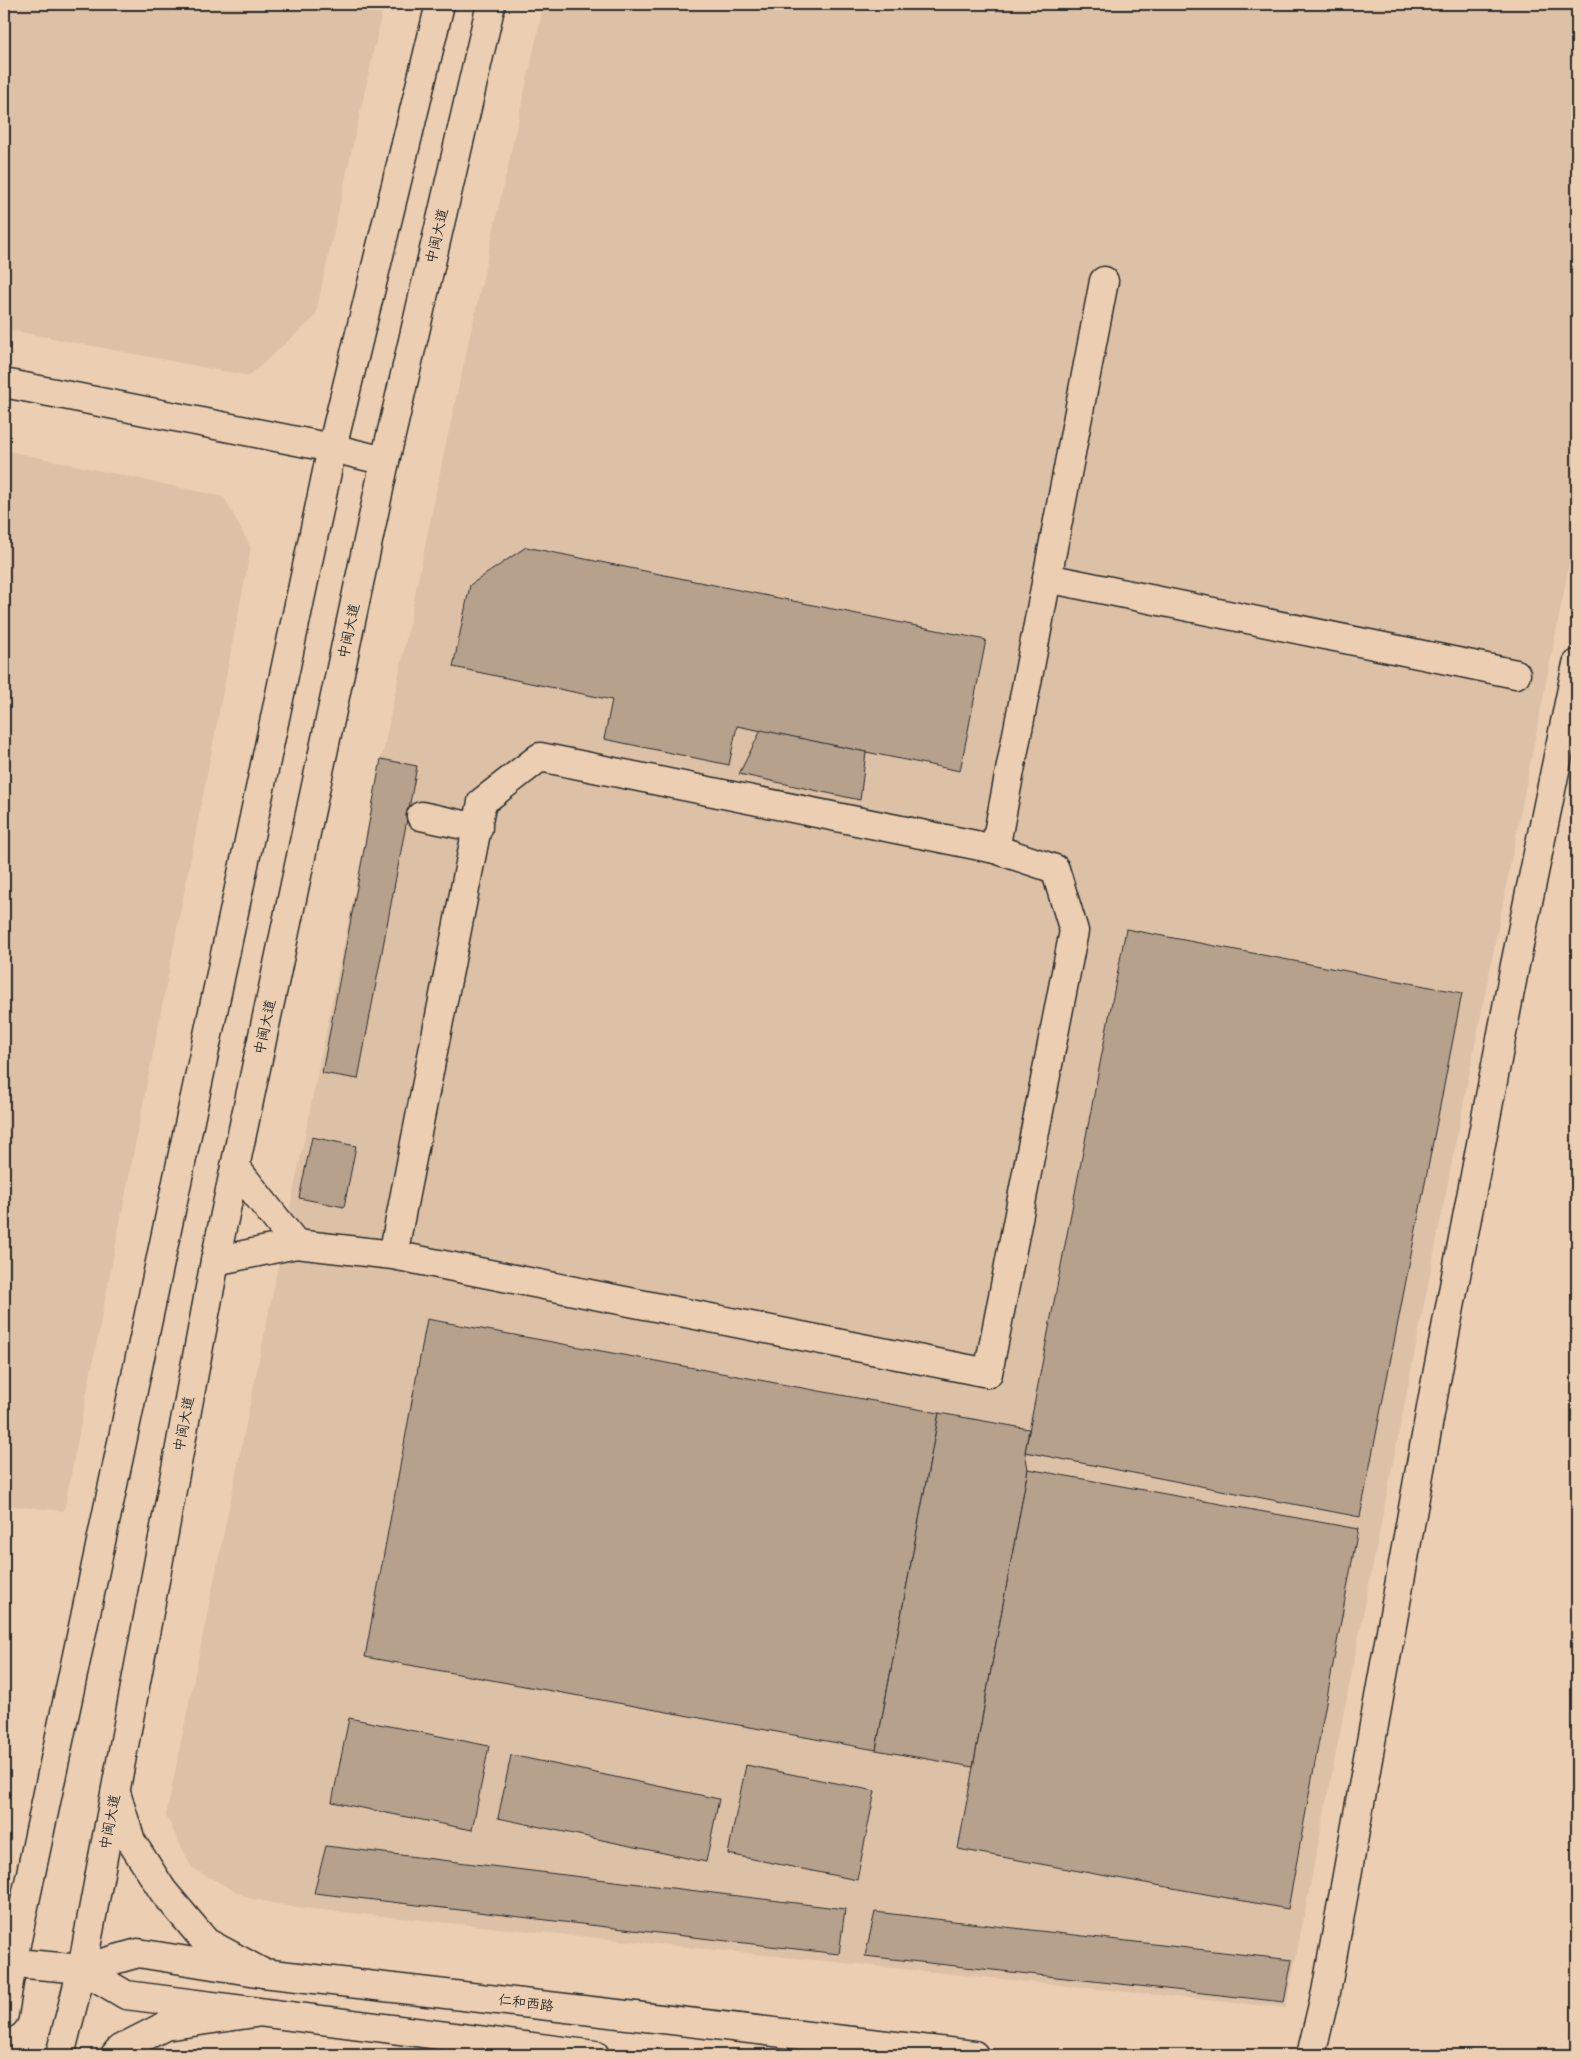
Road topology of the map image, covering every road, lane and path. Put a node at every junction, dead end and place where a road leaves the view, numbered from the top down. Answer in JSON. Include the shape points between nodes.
{"nodes":[{"id":1,"x":440,"y":4,"type":"edge"},
{"id":2,"x":491,"y":4,"type":"edge"},
{"id":3,"x":1104,"y":281,"type":"dead end"},
{"id":4,"x":4,"y":383,"type":"edge"},
{"id":5,"x":332,"y":448,"type":"junction"},
{"id":6,"x":385,"y":461,"type":"junction"},
{"id":7,"x":1047,"y":578,"type":"junction"},
{"id":8,"x":1577,"y":664,"type":"edge"},
{"id":9,"x":1516,"y":674,"type":"dead end"},
{"id":10,"x":421,"y":816,"type":"dead end"},
{"id":11,"x":478,"y":828,"type":"junction"},
{"id":12,"x":995,"y":849,"type":"junction"},
{"id":13,"x":235,"y":1168,"type":"junction"},
{"id":14,"x":296,"y":1244,"type":"junction"},
{"id":15,"x":393,"y":1256,"type":"junction"},
{"id":16,"x":214,"y":1261,"type":"junction"},
{"id":17,"x":116,"y":1792,"type":"junction"},
{"id":18,"x":8,"y":1962,"type":"edge"},
{"id":19,"x":82,"y":1969,"type":"junction"},
{"id":20,"x":263,"y":1973,"type":"junction"},
{"id":21,"x":255,"y":2013,"type":"junction"},
{"id":22,"x":4,"y":2014,"type":"edge"},
{"id":23,"x":60,"y":2055,"type":"edge"},
{"id":24,"x":115,"y":2055,"type":"edge"},
{"id":25,"x":595,"y":2055,"type":"edge"},
{"id":26,"x":974,"y":2055,"type":"edge"},
{"id":27,"x":1311,"y":2055,"type":"edge"}],
"edges":[{"from":1,"to":5,"type":"main road"},
{"from":2,"to":6,"type":"main road","name":"中闽大道"},
{"from":3,"to":7,"type":"main road"},
{"from":4,"to":5,"type":"main road"},
{"from":5,"to":6,"type":"main road"},
{"from":5,"to":18,"type":"main road"},
{"from":6,"to":13,"type":"main road","name":"中闽大道"},
{"from":7,"to":9,"type":"main road"},
{"from":7,"to":12,"type":"main road"},
{"from":8,"to":27,"type":"main road","via":[[1515,965],[1326,1992]]},
{"from":10,"to":11,"type":"main road"},
{"from":11,"to":12,"type":"main road","via":[[482,802],[540,757]]},
{"from":11,"to":15,"type":"main road"},
{"from":12,"to":15,"type":"main road","via":[[1055,869],[1074,931],[988,1373]]},
{"from":13,"to":14,"type":"main road"},
{"from":13,"to":16,"type":"main road","name":"中闽大道"},
{"from":14,"to":15,"type":"main road"},
{"from":14,"to":16,"type":"main road"},
{"from":16,"to":17,"type":"main road","name":"中闽大道"},
{"from":17,"to":19,"type":"main road","name":"中闽大道"},
{"from":17,"to":20,"type":"main road","via":[[131,1841],[163,1890],[206,1942]]},
{"from":18,"to":19,"type":"main road","name":"仁和西路"},
{"from":18,"to":22,"type":"main road"},
{"from":19,"to":20,"type":"main road","name":"仁和西路","via":[[138,1952]]},
{"from":19,"to":21,"type":"main road","name":"仁和西路","via":[[126,1995]]},
{"from":19,"to":23,"type":"main road","name":"中闽大道"},
{"from":20,"to":26,"type":"main road","name":"仁和西路"},
{"from":21,"to":24,"type":"main road","via":[[165,2026]]},
{"from":21,"to":25,"type":"main road","name":"仁和西路"}]}
